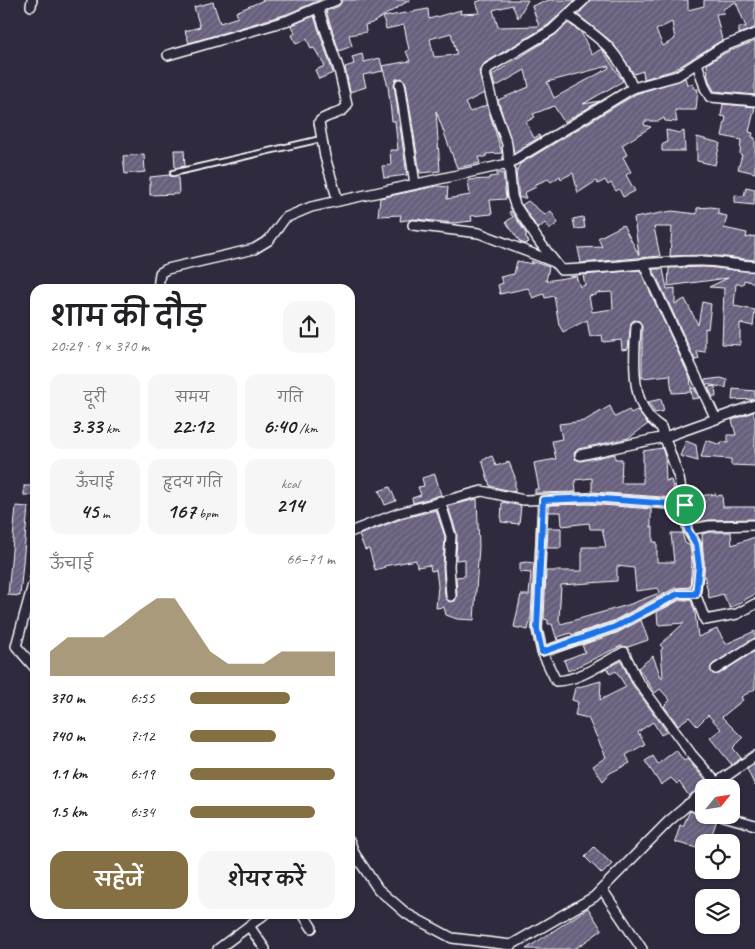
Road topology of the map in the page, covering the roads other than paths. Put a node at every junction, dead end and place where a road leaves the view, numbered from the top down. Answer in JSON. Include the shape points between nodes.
{"nodes":[{"id":1,"x":336,"y":0,"type":"edge"},
{"id":2,"x":584,"y":0,"type":"edge"},
{"id":3,"x":318,"y":8,"type":"junction"},
{"id":4,"x":569,"y":16,"type":"junction"},
{"id":5,"x":755,"y":34,"type":"edge"},
{"id":6,"x":168,"y":55,"type":"dead end"},
{"id":7,"x":697,"y":63,"type":"junction"},
{"id":8,"x":400,"y":84,"type":"dead end"},
{"id":9,"x":633,"y":88,"type":"junction"},
{"id":10,"x":755,"y":101,"type":"edge"},
{"id":11,"x":321,"y":139,"type":"junction"},
{"id":12,"x":508,"y":164,"type":"junction"},
{"id":13,"x":173,"y":173,"type":"dead end"},
{"id":14,"x":415,"y":184,"type":"junction"},
{"id":15,"x":338,"y":201,"type":"junction"},
{"id":16,"x":413,"y":225,"type":"dead end"},
{"id":17,"x":554,"y":263,"type":"junction"},
{"id":18,"x":643,"y":263,"type":"junction"},
{"id":19,"x":755,"y":266,"type":"edge"},
{"id":20,"x":159,"y":284,"type":"edge"},
{"id":21,"x":636,"y":326,"type":"dead end"},
{"id":22,"x":755,"y":405,"type":"edge"},
{"id":23,"x":715,"y":418,"type":"junction"},
{"id":24,"x":665,"y":438,"type":"junction"},
{"id":25,"x":580,"y":455,"type":"dead end"},
{"id":26,"x":543,"y":500,"type":"junction"},
{"id":27,"x":440,"y":501,"type":"junction"},
{"id":28,"x":685,"y":505,"type":"junction"},
{"id":29,"x":755,"y":525,"type":"edge"},
{"id":30,"x":355,"y":530,"type":"edge"},
{"id":31,"x":688,"y":530,"type":"junction"},
{"id":32,"x":696,"y":594,"type":"junction"},
{"id":33,"x":30,"y":595,"type":"edge"},
{"id":34,"x":451,"y":596,"type":"dead end"},
{"id":35,"x":755,"y":604,"type":"edge"},
{"id":36,"x":755,"y":644,"type":"edge"},
{"id":37,"x":542,"y":652,"type":"junction"},
{"id":38,"x":30,"y":662,"type":"edge"},
{"id":39,"x":716,"y":669,"type":"dead end"},
{"id":40,"x":755,"y":756,"type":"edge"},
{"id":41,"x":708,"y":779,"type":"edge"},
{"id":42,"x":721,"y":779,"type":"edge"},
{"id":43,"x":695,"y":798,"type":"edge"},
{"id":44,"x":688,"y":804,"type":"junction"},
{"id":45,"x":695,"y":807,"type":"edge"},
{"id":46,"x":740,"y":821,"type":"edge"},
{"id":47,"x":755,"y":825,"type":"edge"},
{"id":48,"x":355,"y":858,"type":"edge"},
{"id":49,"x":602,"y":889,"type":"junction"},
{"id":50,"x":258,"y":919,"type":"edge"},
{"id":51,"x":306,"y":919,"type":"edge"},
{"id":52,"x":249,"y":926,"type":"junction"},
{"id":53,"x":312,"y":928,"type":"dead end"},
{"id":54,"x":510,"y":947,"type":"edge"},
{"id":55,"x":218,"y":949,"type":"edge"},
{"id":56,"x":265,"y":949,"type":"edge"},
{"id":57,"x":642,"y":949,"type":"edge"}],
"edges":[{"from":1,"to":3,"type":"street"},
{"from":2,"to":4,"type":"street"},
{"from":3,"to":6,"type":"street","via":[[290,20]]},
{"from":3,"to":11,"type":"street","via":[[347,105],[343,111],[320,120]]},
{"from":4,"to":9,"type":"street","via":[[610,47]]},
{"from":4,"to":12,"type":"street","via":[[487,70],[486,81],[504,134]]},
{"from":5,"to":7,"type":"street","via":[[722,47]]},
{"from":7,"to":9,"type":"street","via":[[677,76]]},
{"from":7,"to":10,"type":"street","via":[[710,97]]},
{"from":8,"to":14,"type":"street"},
{"from":9,"to":12,"type":"street"},
{"from":11,"to":13,"type":"lane"},
{"from":11,"to":15,"type":"street"},
{"from":12,"to":14,"type":"street"},
{"from":12,"to":17,"type":"street","via":[[515,205]]},
{"from":14,"to":15,"type":"street"},
{"from":15,"to":20,"type":"street","via":[[311,207],[285,218],[269,240],[254,249],[167,269],[160,273]]},
{"from":16,"to":17,"type":"street","via":[[480,233]]},
{"from":17,"to":18,"type":"street","via":[[561,270]]},
{"from":18,"to":19,"type":"street","via":[[701,260]]},
{"from":18,"to":23,"type":"street"},
{"from":21,"to":24,"type":"street","via":[[634,355],[640,406],[650,420],[661,427]]},
{"from":22,"to":23,"type":"street"},
{"from":23,"to":24,"type":"street"},
{"from":24,"to":25,"type":"street"},
{"from":24,"to":28,"type":"street"},
{"from":26,"to":27,"type":"street","via":[[524,500],[482,491]]},
{"from":26,"to":28,"type":"street","via":[[590,498]]},
{"from":26,"to":37,"type":"street","via":[[537,629]]},
{"from":27,"to":30,"type":"street"},
{"from":27,"to":34,"type":"street","via":[[451,536]]},
{"from":28,"to":31,"type":"street"},
{"from":29,"to":31,"type":"street"},
{"from":31,"to":32,"type":"street","via":[[696,544],[699,565]]},
{"from":32,"to":35,"type":"street","via":[[705,620],[737,614]]},
{"from":32,"to":37,"type":"street","via":[[678,594],[615,627]]},
{"from":33,"to":38,"type":"street","via":[[16,646]]},
{"from":36,"to":39,"type":"street"},
{"from":37,"to":41,"type":"street","via":[[556,681],[568,681],[624,652],[642,686]]},
{"from":40,"to":42,"type":"street"},
{"from":43,"to":44,"type":"street"},
{"from":44,"to":45,"type":"street"},
{"from":44,"to":49,"type":"street"},
{"from":46,"to":47,"type":"street"},
{"from":48,"to":54,"type":"street","via":[[378,889],[407,914],[452,938]]},
{"from":49,"to":54,"type":"street","via":[[594,897]]},
{"from":49,"to":57,"type":"street"},
{"from":50,"to":52,"type":"street"},
{"from":51,"to":53,"type":"street"},
{"from":52,"to":55,"type":"street"},
{"from":52,"to":56,"type":"street"}]}
